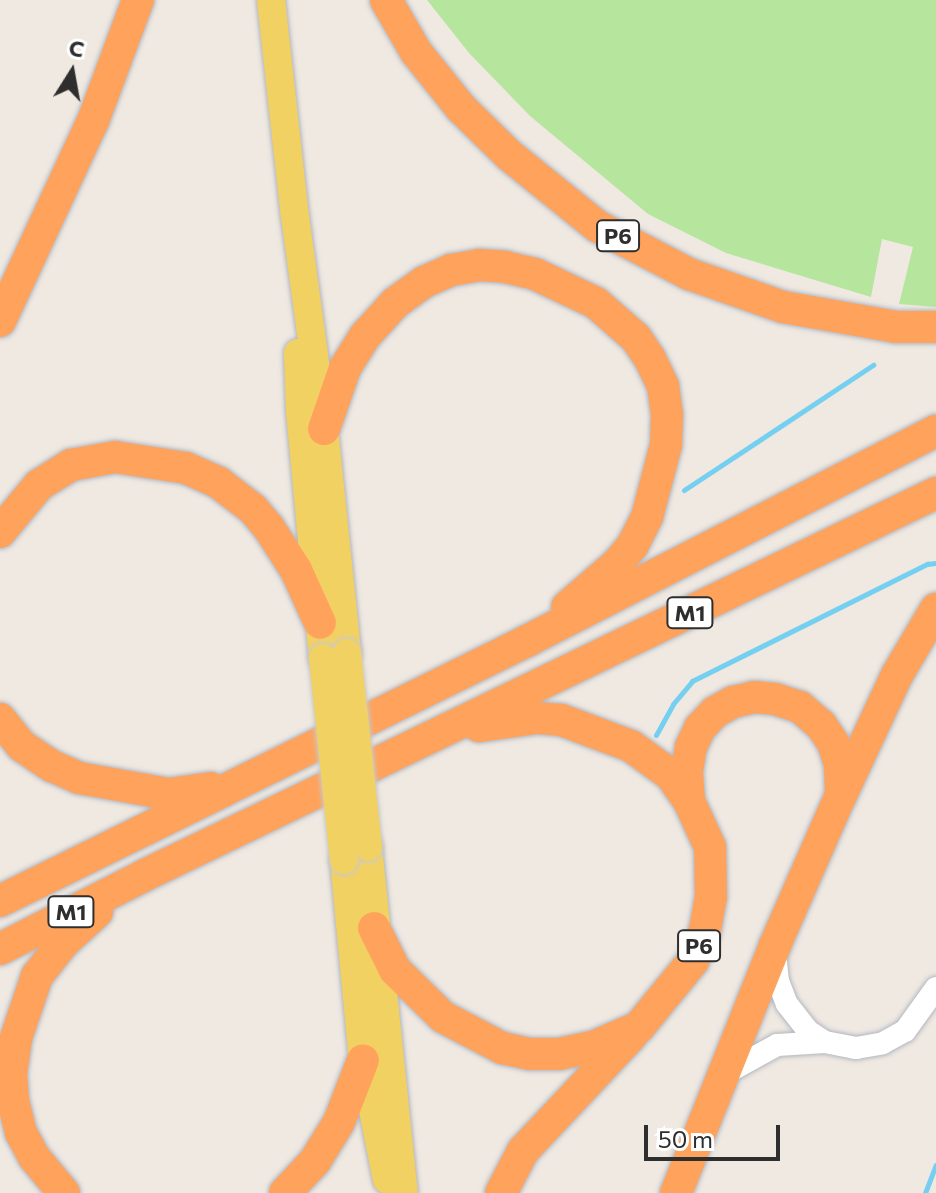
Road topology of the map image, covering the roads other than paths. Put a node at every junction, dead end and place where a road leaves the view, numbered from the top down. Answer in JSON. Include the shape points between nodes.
{"nodes":[{"id":1,"x":138,"y":0,"type":"edge"},
{"id":2,"x":271,"y":0,"type":"edge"},
{"id":3,"x":386,"y":0,"type":"edge"},
{"id":4,"x":295,"y":216,"type":"junction"},
{"id":5,"x":0,"y":321,"type":"edge"},
{"id":6,"x":936,"y":327,"type":"edge"},
{"id":7,"x":324,"y":429,"type":"junction"},
{"id":8,"x":936,"y":431,"type":"edge"},
{"id":9,"x":936,"y":493,"type":"edge"},
{"id":10,"x":0,"y":532,"type":"edge"},
{"id":11,"x":936,"y":609,"type":"edge"},
{"id":12,"x":320,"y":623,"type":"junction"},
{"id":13,"x":529,"y":640,"type":"junction"},
{"id":14,"x":335,"y":656,"type":"junction"},
{"id":15,"x":0,"y":719,"type":"edge"},
{"id":16,"x":444,"y":732,"type":"junction"},
{"id":17,"x":234,"y":785,"type":"junction"},
{"id":18,"x":841,"y":795,"type":"junction"},
{"id":19,"x":689,"y":801,"type":"junction"},
{"id":20,"x":356,"y":854,"type":"junction"},
{"id":21,"x":143,"y":876,"type":"junction"},
{"id":22,"x":0,"y":901,"type":"edge"},
{"id":23,"x":374,"y":928,"type":"junction"},
{"id":24,"x":775,"y":945,"type":"junction"},
{"id":25,"x":0,"y":949,"type":"edge"},
{"id":26,"x":936,"y":988,"type":"edge"},
{"id":27,"x":639,"y":1027,"type":"junction"},
{"id":28,"x":825,"y":1042,"type":"junction"},
{"id":29,"x":363,"y":1060,"type":"junction"},
{"id":30,"x":726,"y":1073,"type":"junction"},
{"id":31,"x":64,"y":1193,"type":"edge"},
{"id":32,"x":285,"y":1193,"type":"edge"},
{"id":33,"x":390,"y":1193,"type":"edge"},
{"id":34,"x":404,"y":1193,"type":"edge"},
{"id":35,"x":501,"y":1193,"type":"edge"},
{"id":36,"x":676,"y":1193,"type":"edge"}],
"edges":[{"from":1,"to":5,"type":"highway","via":[[93,121]]},
{"from":2,"to":4,"type":"main road","number":"Р6"},
{"from":3,"to":6,"type":"highway","number":"Р6","via":[[416,52],[461,108],[509,155],[597,226],[689,274],[783,307],[896,327]]},
{"from":4,"to":7,"type":"main road","number":"Р6"},
{"from":4,"to":12,"type":"main road","number":"Р6","via":[[300,411]]},
{"from":7,"to":13,"type":"highway","number":"Р6","via":[[345,368],[365,336],[395,303],[451,270],[479,265],[535,274],[596,303],[636,338],[663,386],[667,415],[662,467],[647,517],[618,563]]},
{"from":7,"to":14,"type":"main road","number":"Р6"},
{"from":8,"to":13,"type":"highway","number":"М1"},
{"from":9,"to":16,"type":"highway","number":"М1"},
{"from":10,"to":12,"type":"highway","number":"Р6","via":[[39,485],[71,465],[115,457],[186,468],[219,483],[253,509],[296,570]]},
{"from":11,"to":18,"type":"highway","number":"Р6","via":[[897,675]]},
{"from":12,"to":14,"type":"main road","number":"Р6"},
{"from":13,"to":17,"type":"highway","number":"М1"},
{"from":14,"to":20,"type":"main road","number":"Р6","bridge":true},
{"from":15,"to":17,"type":"highway","via":[[22,746],[79,778],[169,794]]},
{"from":16,"to":19,"type":"highway","number":"Р6","via":[[511,721],[561,720],[631,746],[671,775]]},
{"from":16,"to":21,"type":"highway","number":"М1"},
{"from":17,"to":22,"type":"highway","number":"М1"},
{"from":18,"to":19,"type":"highway","number":"Р6","via":[[840,765],[821,725],[800,707],[754,697],[715,712],[700,728],[687,771]]},
{"from":18,"to":24,"type":"highway","number":"Р6"},
{"from":19,"to":27,"type":"highway","number":"Р6","via":[[710,847],[711,897],[705,930],[685,972]]},
{"from":20,"to":23,"type":"main road","number":"Р6"},
{"from":20,"to":29,"type":"main road","number":"Р6"},
{"from":21,"to":25,"type":"highway","number":"М1"},
{"from":21,"to":31,"type":"highway","via":[[72,934],[37,976],[16,1038],[12,1087],[21,1133]]},
{"from":23,"to":27,"type":"highway","number":"Р6","via":[[395,970],[416,994],[468,1033],[502,1048],[559,1054],[593,1047]]},
{"from":23,"to":34,"type":"main road","number":"Р6"},
{"from":24,"to":28,"type":"street","via":[[787,1004],[808,1031]]},
{"from":24,"to":30,"type":"highway","number":"Р6"},
{"from":26,"to":28,"type":"street","via":[[905,1031],[883,1043],[856,1048]]},
{"from":27,"to":35,"type":"highway","number":"Р6","via":[[523,1151]]},
{"from":28,"to":30,"type":"street","via":[[777,1045]]},
{"from":29,"to":32,"type":"highway","number":"Р6","via":[[339,1122],[315,1161]]},
{"from":29,"to":33,"type":"main road","number":"Р6"},
{"from":30,"to":36,"type":"highway","number":"Р6"}]}
